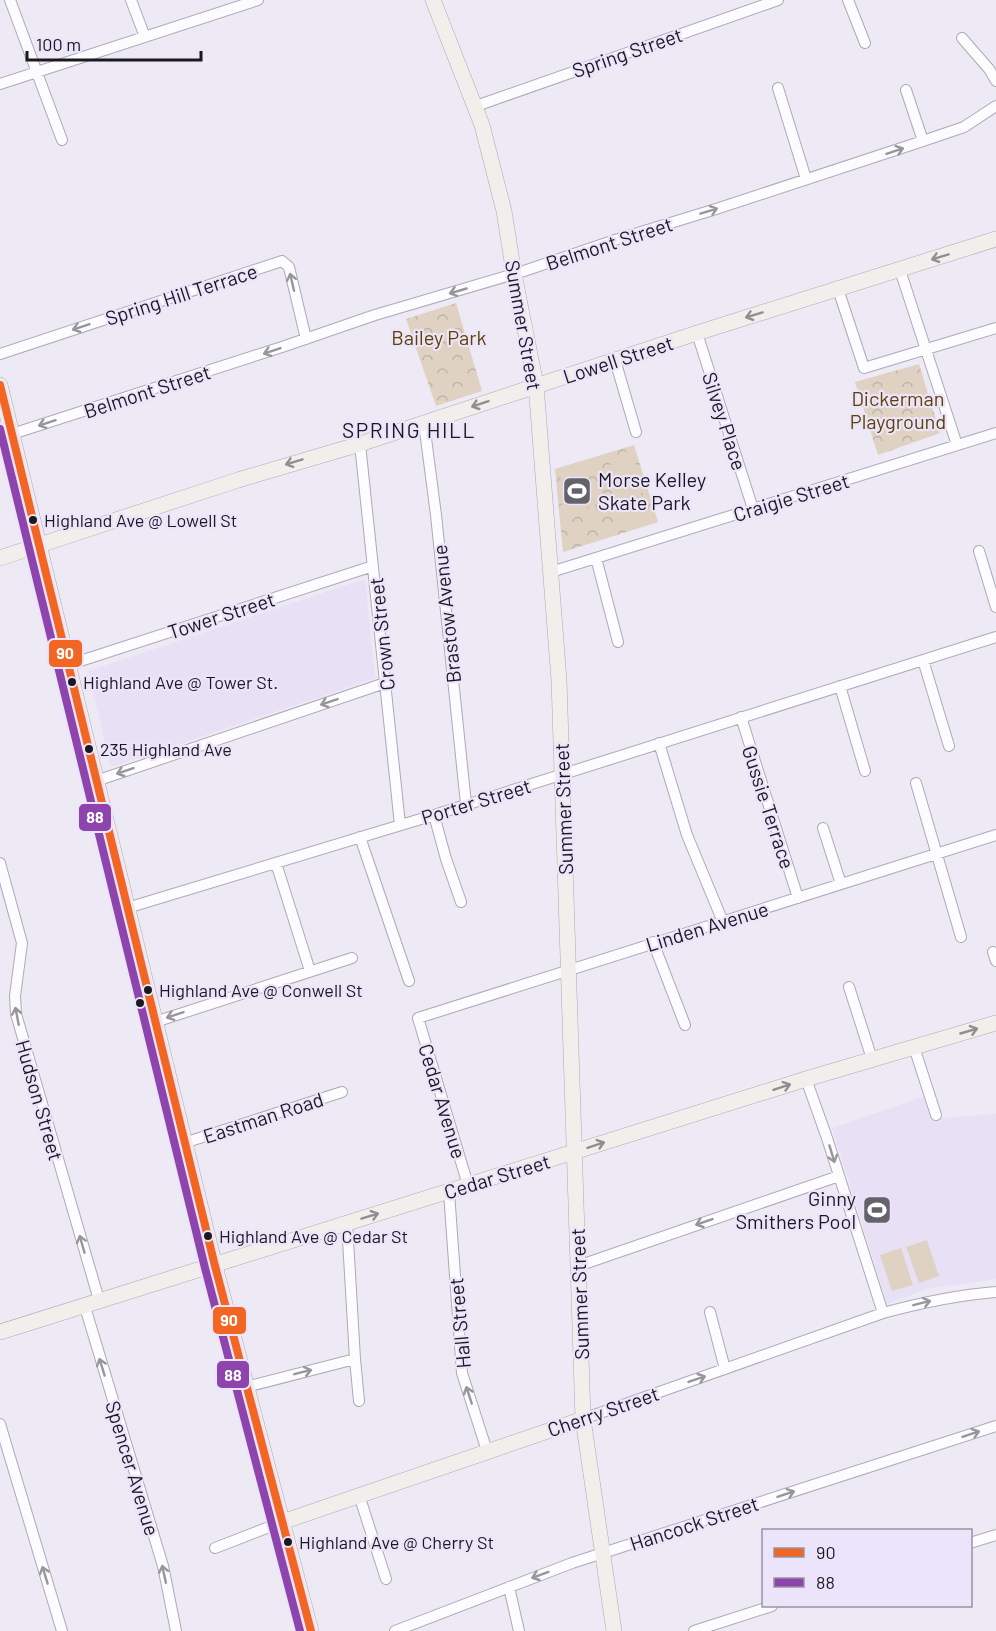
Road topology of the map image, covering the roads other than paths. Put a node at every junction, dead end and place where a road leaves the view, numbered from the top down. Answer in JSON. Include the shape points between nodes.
{"nodes":[{"id":1,"x":10,"y":0,"type":"edge"},
{"id":2,"x":131,"y":0,"type":"edge"},
{"id":3,"x":258,"y":0,"type":"edge"},
{"id":4,"x":433,"y":0,"type":"edge"},
{"id":5,"x":778,"y":0,"type":"edge"},
{"id":6,"x":848,"y":0,"type":"edge"},
{"id":7,"x":145,"y":37,"type":"junction"},
{"id":8,"x":962,"y":38,"type":"dead end"},
{"id":9,"x":865,"y":43,"type":"dead end"},
{"id":10,"x":37,"y":72,"type":"junction"},
{"id":11,"x":996,"y":81,"type":"edge"},
{"id":12,"x":0,"y":84,"type":"edge"},
{"id":13,"x":778,"y":88,"type":"dead end"},
{"id":14,"x":906,"y":90,"type":"dead end"},
{"id":15,"x":476,"y":106,"type":"junction"},
{"id":16,"x":996,"y":106,"type":"edge"},
{"id":17,"x":62,"y":140,"type":"dead end"},
{"id":18,"x":923,"y":141,"type":"junction"},
{"id":19,"x":806,"y":179,"type":"junction"},
{"id":20,"x":996,"y":239,"type":"edge"},
{"id":21,"x":900,"y":270,"type":"junction"},
{"id":22,"x":514,"y":274,"type":"junction"},
{"id":23,"x":838,"y":289,"type":"junction"},
{"id":24,"x":996,"y":327,"type":"edge"},
{"id":25,"x":697,"y":333,"type":"junction"},
{"id":26,"x":306,"y":339,"type":"junction"},
{"id":27,"x":926,"y":349,"type":"junction"},
{"id":28,"x":0,"y":354,"type":"edge"},
{"id":29,"x":615,"y":360,"type":"junction"},
{"id":30,"x":0,"y":385,"type":"edge"},
{"id":31,"x":536,"y":386,"type":"junction"},
{"id":32,"x":424,"y":423,"type":"junction"},
{"id":33,"x":636,"y":432,"type":"dead end"},
{"id":34,"x":996,"y":433,"type":"edge"},
{"id":35,"x":12,"y":434,"type":"junction"},
{"id":36,"x":360,"y":444,"type":"junction"},
{"id":37,"x":957,"y":445,"type":"junction"},
{"id":38,"x":753,"y":509,"type":"junction"},
{"id":39,"x":39,"y":546,"type":"junction"},
{"id":40,"x":979,"y":551,"type":"dead end"},
{"id":41,"x":0,"y":558,"type":"edge"},
{"id":42,"x":596,"y":558,"type":"junction"},
{"id":43,"x":374,"y":566,"type":"junction"},
{"id":44,"x":551,"y":572,"type":"junction"},
{"id":45,"x":996,"y":607,"type":"edge"},
{"id":46,"x":996,"y":637,"type":"edge"},
{"id":47,"x":618,"y":642,"type":"dead end"},
{"id":48,"x":923,"y":660,"type":"junction"},
{"id":49,"x":68,"y":664,"type":"junction"},
{"id":50,"x":385,"y":683,"type":"junction"},
{"id":51,"x":840,"y":686,"type":"junction"},
{"id":52,"x":741,"y":717,"type":"junction"},
{"id":53,"x":659,"y":743,"type":"junction"},
{"id":54,"x":949,"y":746,"type":"dead end"},
{"id":55,"x":864,"y":771,"type":"dead end"},
{"id":56,"x":561,"y":774,"type":"junction"},
{"id":57,"x":96,"y":781,"type":"junction"},
{"id":58,"x":916,"y":783,"type":"dead end"},
{"id":59,"x":466,"y":804,"type":"junction"},
{"id":60,"x":434,"y":815,"type":"junction"},
{"id":61,"x":400,"y":825,"type":"junction"},
{"id":62,"x":823,"y":828,"type":"dead end"},
{"id":63,"x":996,"y":835,"type":"edge"},
{"id":64,"x":360,"y":837,"type":"junction"},
{"id":65,"x":937,"y":854,"type":"junction"},
{"id":66,"x":0,"y":863,"type":"edge"},
{"id":67,"x":276,"y":863,"type":"junction"},
{"id":68,"x":841,"y":884,"type":"junction"},
{"id":69,"x":798,"y":898,"type":"junction"},
{"id":70,"x":461,"y":902,"type":"dead end"},
{"id":71,"x":127,"y":908,"type":"junction"},
{"id":72,"x":723,"y":922,"type":"junction"},
{"id":73,"x":961,"y":937,"type":"dead end"},
{"id":74,"x":653,"y":942,"type":"junction"},
{"id":75,"x":352,"y":958,"type":"dead end"},
{"id":76,"x":569,"y":969,"type":"junction"},
{"id":77,"x":310,"y":971,"type":"junction"},
{"id":78,"x":409,"y":981,"type":"dead end"},
{"id":79,"x":849,"y":987,"type":"dead end"},
{"id":80,"x":418,"y":1018,"type":"joint"},
{"id":81,"x":155,"y":1022,"type":"junction"},
{"id":82,"x":996,"y":1023,"type":"edge"},
{"id":83,"x":684,"y":1025,"type":"dead end"},
{"id":84,"x":914,"y":1047,"type":"junction"},
{"id":85,"x":872,"y":1059,"type":"junction"},
{"id":86,"x":806,"y":1079,"type":"junction"},
{"id":87,"x":342,"y":1092,"type":"dead end"},
{"id":88,"x":936,"y":1115,"type":"dead end"},
{"id":89,"x":184,"y":1143,"type":"junction"},
{"id":90,"x":574,"y":1152,"type":"junction"},
{"id":91,"x":839,"y":1176,"type":"junction"},
{"id":92,"x":468,"y":1185,"type":"junction"},
{"id":93,"x":449,"y":1192,"type":"junction"},
{"id":94,"x":347,"y":1223,"type":"junction"},
{"id":95,"x":215,"y":1266,"type":"junction"},
{"id":96,"x":578,"y":1266,"type":"junction"},
{"id":97,"x":996,"y":1292,"type":"edge"},
{"id":98,"x":92,"y":1304,"type":"junction"},
{"id":99,"x":710,"y":1312,"type":"dead end"},
{"id":100,"x":883,"y":1313,"type":"junction"},
{"id":101,"x":0,"y":1332,"type":"edge"},
{"id":102,"x":356,"y":1359,"type":"junction"},
{"id":103,"x":725,"y":1369,"type":"junction"},
{"id":104,"x":246,"y":1387,"type":"junction"},
{"id":105,"x":359,"y":1401,"type":"dead end"},
{"id":106,"x":583,"y":1419,"type":"junction"},
{"id":107,"x":0,"y":1424,"type":"edge"},
{"id":108,"x":996,"y":1426,"type":"edge"},
{"id":109,"x":488,"y":1451,"type":"junction"},
{"id":110,"x":359,"y":1495,"type":"junction"},
{"id":111,"x":282,"y":1522,"type":"junction"},
{"id":112,"x":996,"y":1535,"type":"edge"},
{"id":113,"x":972,"y":1541,"type":"edge"},
{"id":114,"x":215,"y":1548,"type":"dead end"},
{"id":115,"x":603,"y":1553,"type":"junction"},
{"id":116,"x":386,"y":1579,"type":"dead end"},
{"id":117,"x":509,"y":1587,"type":"junction"},
{"id":118,"x":766,"y":1607,"type":"edge"},
{"id":119,"x":416,"y":1627,"type":"edge"},
{"id":120,"x":62,"y":1631,"type":"edge"},
{"id":121,"x":176,"y":1631,"type":"edge"},
{"id":122,"x":311,"y":1631,"type":"edge"},
{"id":123,"x":395,"y":1631,"type":"edge"},
{"id":124,"x":519,"y":1631,"type":"edge"},
{"id":125,"x":614,"y":1631,"type":"edge"},
{"id":126,"x":694,"y":1631,"type":"edge"}],
"edges":[{"from":1,"to":10,"type":"street"},
{"from":2,"to":7,"type":"street"},
{"from":3,"to":7,"type":"street"},
{"from":4,"to":15,"type":"main road","name":"Summer Street"},
{"from":5,"to":15,"type":"street","name":"Spring Street"},
{"from":6,"to":9,"type":"street"},
{"from":7,"to":10,"type":"street"},
{"from":8,"to":11,"type":"street"},
{"from":10,"to":12,"type":"street"},
{"from":10,"to":17,"type":"street"},
{"from":13,"to":19,"type":"street"},
{"from":14,"to":18,"type":"street"},
{"from":15,"to":22,"type":"main road","name":"Summer Street","via":[[501,199]]},
{"from":16,"to":18,"type":"street","name":"Belmont Street","via":[[964,128]]},
{"from":19,"to":18,"type":"street","name":"Belmont Street","one_way":true},
{"from":22,"to":19,"type":"street","name":"Belmont Street","one_way":true},
{"from":20,"to":21,"type":"main road","name":"Lowell Street","one_way":true},
{"from":21,"to":23,"type":"main road","name":"Lowell Street"},
{"from":21,"to":27,"type":"street"},
{"from":22,"to":26,"type":"street","name":"Belmont Street","one_way":true},
{"from":22,"to":31,"type":"main road","name":"Summer Street"},
{"from":23,"to":25,"type":"main road","name":"Lowell Street","one_way":true},
{"from":23,"to":27,"type":"street","via":[[864,368]]},
{"from":24,"to":27,"type":"street"},
{"from":25,"to":29,"type":"main road","name":"Lowell Street"},
{"from":25,"to":38,"type":"street","name":"Silvey Place"},
{"from":26,"to":28,"type":"street","name":"Spring Hill Terrace","one_way":true,"via":[[289,267],[282,261]]},
{"from":26,"to":35,"type":"street","name":"Belmont Street","one_way":true},
{"from":27,"to":37,"type":"street"},
{"from":29,"to":31,"type":"main road","name":"Lowell Street"},
{"from":29,"to":33,"type":"street"},
{"from":30,"to":35,"type":"main road"},
{"from":31,"to":32,"type":"main road","name":"Lowell Street","one_way":true},
{"from":31,"to":44,"type":"main road","name":"Summer Street"},
{"from":32,"to":36,"type":"main road","name":"Lowell Street"},
{"from":32,"to":59,"type":"street","name":"Brastow Avenue"},
{"from":34,"to":37,"type":"street","name":"Craigie Street"},
{"from":35,"to":39,"type":"main road"},
{"from":36,"to":39,"type":"main road","name":"Lowell Street","one_way":true},
{"from":36,"to":43,"type":"street","name":"Crown Street"},
{"from":37,"to":38,"type":"street","name":"Craigie Street"},
{"from":38,"to":42,"type":"street","name":"Craigie Street"},
{"from":39,"to":41,"type":"main road","name":"Lowell Street"},
{"from":39,"to":49,"type":"main road"},
{"from":40,"to":45,"type":"street"},
{"from":42,"to":44,"type":"street","name":"Craigie Street"},
{"from":42,"to":47,"type":"street"},
{"from":43,"to":49,"type":"street","name":"Tower Street"},
{"from":43,"to":50,"type":"street","name":"Crown Street"},
{"from":44,"to":56,"type":"main road","name":"Summer Street"},
{"from":46,"to":48,"type":"street","name":"Porter Street"},
{"from":48,"to":51,"type":"street","name":"Porter Street"},
{"from":48,"to":54,"type":"street"},
{"from":49,"to":57,"type":"main road"},
{"from":50,"to":57,"type":"street","one_way":true},
{"from":50,"to":61,"type":"street","name":"Crown Street"},
{"from":51,"to":52,"type":"street","name":"Porter Street"},
{"from":51,"to":55,"type":"street"},
{"from":52,"to":53,"type":"street","name":"Porter Street"},
{"from":52,"to":69,"type":"street","name":"Gussie Terrace"},
{"from":53,"to":56,"type":"street","name":"Porter Street"},
{"from":53,"to":72,"type":"street","via":[[687,835]]},
{"from":56,"to":59,"type":"street","name":"Porter Street"},
{"from":56,"to":76,"type":"main road","name":"Summer Street"},
{"from":57,"to":71,"type":"main road"},
{"from":58,"to":65,"type":"street"},
{"from":59,"to":60,"type":"street","name":"Porter Street"},
{"from":60,"to":61,"type":"street","name":"Porter Street"},
{"from":60,"to":70,"type":"street"},
{"from":61,"to":64,"type":"street","name":"Porter Street"},
{"from":62,"to":68,"type":"street"},
{"from":63,"to":65,"type":"street","name":"Linden Avenue"},
{"from":64,"to":67,"type":"street","name":"Porter Street"},
{"from":64,"to":78,"type":"street"},
{"from":65,"to":68,"type":"street","name":"Linden Avenue"},
{"from":65,"to":73,"type":"street"},
{"from":98,"to":66,"type":"street","name":"Hudson Street","one_way":true,"via":[[16,1014],[22,943]]},
{"from":67,"to":71,"type":"street","name":"Porter Street"},
{"from":67,"to":77,"type":"street"},
{"from":68,"to":69,"type":"street","name":"Linden Avenue"},
{"from":69,"to":72,"type":"street","name":"Linden Avenue"},
{"from":71,"to":81,"type":"main road"},
{"from":72,"to":74,"type":"street","name":"Linden Avenue"},
{"from":74,"to":76,"type":"street","name":"Linden Avenue"},
{"from":74,"to":83,"type":"street"},
{"from":75,"to":77,"type":"street"},
{"from":76,"to":80,"type":"street","name":"Linden Avenue"},
{"from":76,"to":90,"type":"main road","name":"Summer Street"},
{"from":77,"to":81,"type":"street","one_way":true},
{"from":79,"to":85,"type":"street"},
{"from":80,"to":92,"type":"street","name":"Cedar Avenue"},
{"from":81,"to":89,"type":"main road"},
{"from":84,"to":82,"type":"main road","name":"Cedar Street","one_way":true},
{"from":84,"to":85,"type":"main road","name":"Cedar Street"},
{"from":84,"to":88,"type":"street"},
{"from":85,"to":86,"type":"main road","name":"Cedar Street"},
{"from":90,"to":86,"type":"main road","name":"Cedar Street","one_way":true},
{"from":86,"to":91,"type":"street","one_way":true},
{"from":87,"to":89,"type":"street","name":"Eastman Road"},
{"from":89,"to":95,"type":"main road"},
{"from":90,"to":92,"type":"main road","name":"Cedar Street"},
{"from":90,"to":96,"type":"main road","name":"Summer Street"},
{"from":91,"to":96,"type":"street","one_way":true},
{"from":91,"to":100,"type":"street"},
{"from":92,"to":93,"type":"main road","name":"Cedar Street"},
{"from":94,"to":93,"type":"main road","name":"Cedar Street","one_way":true},
{"from":109,"to":93,"type":"street","name":"Hall Street","one_way":true,"via":[[462,1373]]},
{"from":94,"to":95,"type":"main road","name":"Cedar Street"},
{"from":94,"to":102,"type":"street"},
{"from":95,"to":98,"type":"main road","name":"Cedar Street"},
{"from":95,"to":104,"type":"main road"},
{"from":96,"to":106,"type":"main road","name":"Summer Street"},
{"from":100,"to":97,"type":"street","name":"Cherry Street","one_way":true,"via":[[964,1294]]},
{"from":98,"to":101,"type":"main road","name":"Cedar Street"},
{"from":121,"to":98,"type":"street","name":"Spencer Avenue","one_way":true,"via":[[163,1566]]},
{"from":99,"to":103,"type":"street"},
{"from":100,"to":103,"type":"street","name":"Cherry Street"},
{"from":104,"to":102,"type":"street","one_way":true},
{"from":102,"to":105,"type":"street"},
{"from":106,"to":103,"type":"street","name":"Cherry Street","one_way":true},
{"from":104,"to":111,"type":"main road"},
{"from":106,"to":109,"type":"main road","name":"Cherry Street"},
{"from":106,"to":115,"type":"main road","name":"Summer Street"},
{"from":120,"to":107,"type":"street","one_way":true},
{"from":115,"to":108,"type":"street","name":"Hancock Street","one_way":true},
{"from":109,"to":110,"type":"main road","name":"Cherry Street"},
{"from":110,"to":111,"type":"main road","name":"Cherry Street"},
{"from":110,"to":116,"type":"street"},
{"from":111,"to":114,"type":"street","name":"Cherry Street"},
{"from":111,"to":122,"type":"main road"},
{"from":112,"to":113,"type":"street"},
{"from":115,"to":117,"type":"street","name":"Hancock Street","one_way":true},
{"from":115,"to":125,"type":"main road","name":"Summer Street"},
{"from":117,"to":119,"type":"street","name":"Hancock Street"},
{"from":117,"to":124,"type":"street"},
{"from":118,"to":126,"type":"street"},
{"from":119,"to":123,"type":"street","name":"Hancock Street"}]}
